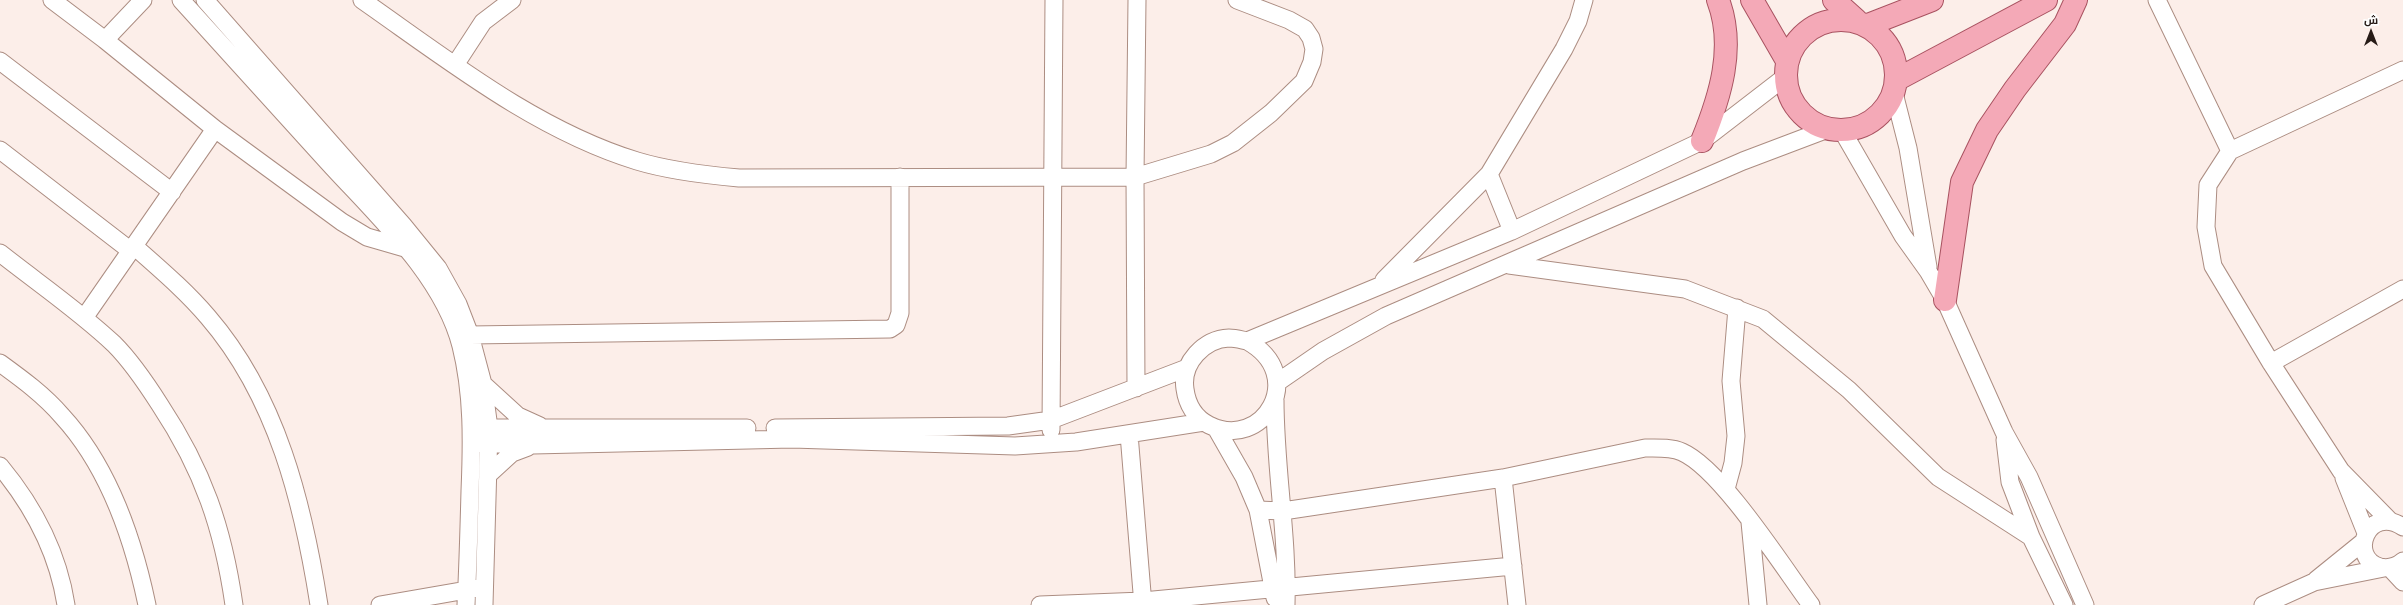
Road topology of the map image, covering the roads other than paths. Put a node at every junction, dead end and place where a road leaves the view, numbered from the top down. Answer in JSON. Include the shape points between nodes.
{"nodes":[{"id":1,"x":52,"y":0,"type":"edge"},
{"id":2,"x":143,"y":0,"type":"edge"},
{"id":3,"x":181,"y":0,"type":"edge"},
{"id":4,"x":205,"y":0,"type":"edge"},
{"id":5,"x":362,"y":0,"type":"edge"},
{"id":6,"x":512,"y":0,"type":"edge"},
{"id":7,"x":1054,"y":0,"type":"edge"},
{"id":8,"x":1137,"y":0,"type":"edge"},
{"id":9,"x":1237,"y":0,"type":"edge"},
{"id":10,"x":1584,"y":0,"type":"edge"},
{"id":11,"x":1718,"y":0,"type":"edge"},
{"id":12,"x":1752,"y":0,"type":"edge"},
{"id":13,"x":1834,"y":0,"type":"edge"},
{"id":14,"x":1932,"y":0,"type":"edge"},
{"id":15,"x":2046,"y":0,"type":"edge"},
{"id":16,"x":2076,"y":0,"type":"edge"},
{"id":17,"x":2157,"y":0,"type":"edge"},
{"id":18,"x":1862,"y":23,"type":"junction"},
{"id":19,"x":105,"y":40,"type":"junction"},
{"id":20,"x":0,"y":61,"type":"edge"},
{"id":21,"x":455,"y":64,"type":"junction"},
{"id":22,"x":1785,"y":68,"type":"junction"},
{"id":23,"x":2403,"y":70,"type":"edge"},
{"id":24,"x":1896,"y":87,"type":"junction"},
{"id":25,"x":215,"y":130,"type":"junction"},
{"id":26,"x":1834,"y":131,"type":"junction"},
{"id":27,"x":1702,"y":141,"type":"junction"},
{"id":28,"x":0,"y":150,"type":"edge"},
{"id":29,"x":2230,"y":151,"type":"junction"},
{"id":30,"x":1489,"y":174,"type":"junction"},
{"id":31,"x":1053,"y":176,"type":"junction"},
{"id":32,"x":900,"y":177,"type":"junction"},
{"id":33,"x":1134,"y":177,"type":"junction"},
{"id":34,"x":172,"y":192,"type":"junction"},
{"id":35,"x":1512,"y":231,"type":"junction"},
{"id":36,"x":133,"y":248,"type":"junction"},
{"id":37,"x":405,"y":248,"type":"junction"},
{"id":38,"x":0,"y":253,"type":"edge"},
{"id":39,"x":1509,"y":265,"type":"junction"},
{"id":40,"x":1928,"y":271,"type":"junction"},
{"id":41,"x":1378,"y":286,"type":"junction"},
{"id":42,"x":2403,"y":289,"type":"edge"},
{"id":43,"x":1945,"y":300,"type":"junction"},
{"id":44,"x":1737,"y":308,"type":"junction"},
{"id":45,"x":84,"y":318,"type":"junction"},
{"id":46,"x":470,"y":336,"type":"junction"},
{"id":47,"x":1247,"y":341,"type":"junction"},
{"id":48,"x":0,"y":363,"type":"edge"},
{"id":49,"x":2270,"y":363,"type":"junction"},
{"id":50,"x":1187,"y":368,"type":"junction"},
{"id":51,"x":1278,"y":382,"type":"junction"},
{"id":52,"x":484,"y":384,"type":"junction"},
{"id":53,"x":1136,"y":388,"type":"junction"},
{"id":54,"x":1275,"y":400,"type":"junction"},
{"id":55,"x":1050,"y":420,"type":"junction"},
{"id":56,"x":1210,"y":425,"type":"junction"},
{"id":57,"x":548,"y":429,"type":"junction"},
{"id":58,"x":2004,"y":432,"type":"junction"},
{"id":59,"x":1129,"y":434,"type":"junction"},
{"id":60,"x":471,"y":435,"type":"junction"},
{"id":61,"x":489,"y":436,"type":"junction"},
{"id":62,"x":1051,"y":443,"type":"junction"},
{"id":63,"x":533,"y":445,"type":"junction"},
{"id":64,"x":0,"y":466,"type":"edge"},
{"id":65,"x":2341,"y":471,"type":"junction"},
{"id":66,"x":488,"y":475,"type":"junction"},
{"id":67,"x":1503,"y":478,"type":"junction"},
{"id":68,"x":1726,"y":489,"type":"junction"},
{"id":69,"x":1258,"y":510,"type":"junction"},
{"id":70,"x":1283,"y":511,"type":"junction"},
{"id":71,"x":1750,"y":522,"type":"junction"},
{"id":72,"x":2398,"y":523,"type":"edge"},
{"id":73,"x":2031,"y":537,"type":"junction"},
{"id":74,"x":2364,"y":538,"type":"junction"},
{"id":75,"x":1513,"y":566,"type":"junction"},
{"id":76,"x":2392,"y":566,"type":"edge"},
{"id":77,"x":2314,"y":582,"type":"junction"},
{"id":78,"x":2403,"y":582,"type":"edge"},
{"id":79,"x":484,"y":587,"type":"junction"},
{"id":80,"x":1279,"y":587,"type":"junction"},
{"id":81,"x":467,"y":597,"type":"edge"},
{"id":82,"x":1143,"y":603,"type":"edge"},
{"id":83,"x":1063,"y":604,"type":"edge"},
{"id":84,"x":66,"y":605,"type":"edge"},
{"id":85,"x":146,"y":605,"type":"edge"},
{"id":86,"x":234,"y":605,"type":"edge"},
{"id":87,"x":319,"y":605,"type":"edge"},
{"id":88,"x":380,"y":605,"type":"edge"},
{"id":89,"x":484,"y":605,"type":"edge"},
{"id":90,"x":1040,"y":605,"type":"edge"},
{"id":91,"x":1277,"y":605,"type":"edge"},
{"id":92,"x":1286,"y":605,"type":"edge"},
{"id":93,"x":1517,"y":605,"type":"edge"},
{"id":94,"x":1758,"y":605,"type":"edge"},
{"id":95,"x":1811,"y":605,"type":"edge"},
{"id":96,"x":2064,"y":605,"type":"edge"},
{"id":97,"x":2085,"y":605,"type":"edge"},
{"id":98,"x":2263,"y":605,"type":"edge"}],
"edges":[{"from":1,"to":19,"type":"street"},
{"from":2,"to":19,"type":"street"},
{"from":3,"to":37,"type":"street"},
{"from":4,"to":46,"type":"street","via":[[438,268],[458,304]]},
{"from":5,"to":21,"type":"street"},
{"from":6,"to":21,"type":"street","via":[[483,22]]},
{"from":7,"to":31,"type":"street"},
{"from":8,"to":33,"type":"street"},
{"from":9,"to":33,"type":"street","via":[[1289,20],[1305,29],[1314,49],[1304,81],[1271,113],[1233,143],[1211,154]]},
{"from":10,"to":30,"type":"street","via":[[1578,21],[1564,49]]},
{"from":11,"to":27,"type":"main road","via":[[1726,34],[1724,67],[1716,107]]},
{"from":12,"to":22,"type":"main road"},
{"from":13,"to":18,"type":"main road"},
{"from":14,"to":18,"type":"main road"},
{"from":15,"to":24,"type":"main road"},
{"from":16,"to":43,"type":"main road","via":[[2065,24],[1987,130],[1962,182]]},
{"from":17,"to":29,"type":"street"},
{"from":18,"to":22,"type":"main road","via":[[1834,21],[1816,26],[1794,45]]},
{"from":18,"to":24,"type":"main road","via":[[1881,36],[1889,49],[1894,63]]},
{"from":19,"to":25,"type":"street"},
{"from":20,"to":34,"type":"street"},
{"from":21,"to":32,"type":"street","via":[[490,89],[555,126],[609,151],[638,161],[700,174],[739,178]]},
{"from":22,"to":26,"type":"main road","via":[[1788,91],[1795,106],[1806,118]]},
{"from":22,"to":27,"type":"street"},
{"from":23,"to":29,"type":"street"},
{"from":24,"to":26,"type":"main road","via":[[1887,107],[1876,118],[1863,126]]},
{"from":24,"to":40,"type":"street"},
{"from":25,"to":34,"type":"street"},
{"from":25,"to":37,"type":"street","via":[[354,231]]},
{"from":26,"to":39,"type":"street","via":[[1743,161]]},
{"from":26,"to":40,"type":"street"},
{"from":27,"to":35,"type":"street"},
{"from":28,"to":36,"type":"street"},
{"from":29,"to":49,"type":"street","via":[[2208,185],[2206,226],[2213,266]]},
{"from":30,"to":35,"type":"street"},
{"from":30,"to":41,"type":"street"},
{"from":31,"to":32,"type":"street"},
{"from":31,"to":33,"type":"street"},
{"from":31,"to":55,"type":"street"},
{"from":32,"to":46,"type":"street","via":[[900,313],[896,325],[890,329]]},
{"from":33,"to":53,"type":"street"},
{"from":34,"to":36,"type":"street"},
{"from":35,"to":41,"type":"street"},
{"from":36,"to":45,"type":"street"},
{"from":36,"to":87,"type":"street","via":[[188,295],[209,318],[254,383],[274,427],[290,473],[312,559]]},
{"from":37,"to":60,"type":"street","via":[[432,283],[461,344],[467,374]]},
{"from":38,"to":45,"type":"street"},
{"from":39,"to":44,"type":"street","via":[[1678,287]]},
{"from":39,"to":51,"type":"street","via":[[1386,316],[1322,351]]},
{"from":40,"to":43,"type":"street"},
{"from":41,"to":47,"type":"street"},
{"from":42,"to":49,"type":"street"},
{"from":43,"to":58,"type":"street"},
{"from":44,"to":68,"type":"street","via":[[1731,381],[1736,436],[1733,463]]},
{"from":44,"to":73,"type":"street","via":[[1763,319],[1837,380],[1938,477]]},
{"from":45,"to":86,"type":"street","via":[[114,344],[138,371],[186,446],[215,514],[227,559]]},
{"from":46,"to":52,"type":"street"},
{"from":47,"to":50,"type":"street","via":[[1229,338],[1211,342],[1196,353]]},
{"from":47,"to":51,"type":"street","via":[[1259,347],[1269,357]]},
{"from":48,"to":85,"type":"street","via":[[42,395],[63,417],[96,465],[121,515],[141,578]]},
{"from":49,"to":65,"type":"street"},
{"from":50,"to":53,"type":"street"},
{"from":50,"to":56,"type":"street","via":[[1184,383],[1186,398],[1193,412]]},
{"from":51,"to":54,"type":"street"},
{"from":52,"to":57,"type":"street","via":[[518,416]]},
{"from":52,"to":61,"type":"street"},
{"from":53,"to":55,"type":"street"},
{"from":54,"to":56,"type":"street","via":[[1265,416],[1251,426],[1233,431]]},
{"from":54,"to":70,"type":"street","via":[[1275,442]]},
{"from":55,"to":57,"type":"street","via":[[1008,426]]},
{"from":55,"to":62,"type":"street"},
{"from":56,"to":59,"type":"street"},
{"from":56,"to":69,"type":"street","via":[[1244,477]]},
{"from":57,"to":61,"type":"street"},
{"from":58,"to":73,"type":"street","via":[[2010,482]]},
{"from":58,"to":97,"type":"street","via":[[2029,477]]},
{"from":59,"to":62,"type":"street"},
{"from":59,"to":82,"type":"street"},
{"from":60,"to":61,"type":"street"},
{"from":60,"to":81,"type":"street"},
{"from":61,"to":63,"type":"street"},
{"from":61,"to":66,"type":"street"},
{"from":62,"to":63,"type":"street","via":[[1015,446],[792,439]]},
{"from":63,"to":66,"type":"street","via":[[512,453]]},
{"from":64,"to":84,"type":"street","via":[[21,493],[46,538],[60,574]]},
{"from":65,"to":72,"type":"street"},
{"from":65,"to":74,"type":"street"},
{"from":66,"to":79,"type":"street"},
{"from":67,"to":68,"type":"street","via":[[1645,448],[1661,448],[1681,451]]},
{"from":67,"to":70,"type":"street"},
{"from":67,"to":75,"type":"street"},
{"from":68,"to":71,"type":"street"},
{"from":69,"to":70,"type":"street"},
{"from":69,"to":80,"type":"street"},
{"from":70,"to":80,"type":"street"},
{"from":71,"to":94,"type":"street"},
{"from":71,"to":95,"type":"street"},
{"from":72,"to":74,"type":"street","via":[[2380,522],[2372,526]]},
{"from":73,"to":96,"type":"street"},
{"from":74,"to":76,"type":"street","via":[[2368,560],[2375,565]]},
{"from":74,"to":77,"type":"street"},
{"from":75,"to":80,"type":"street"},
{"from":75,"to":93,"type":"street"},
{"from":76,"to":77,"type":"street"},
{"from":76,"to":78,"type":"street"},
{"from":77,"to":98,"type":"street"},
{"from":79,"to":81,"type":"street"},
{"from":79,"to":89,"type":"street"},
{"from":80,"to":82,"type":"street"},
{"from":80,"to":91,"type":"street"},
{"from":80,"to":92,"type":"street"},
{"from":81,"to":88,"type":"street"},
{"from":82,"to":83,"type":"street"},
{"from":83,"to":90,"type":"street"}]}
